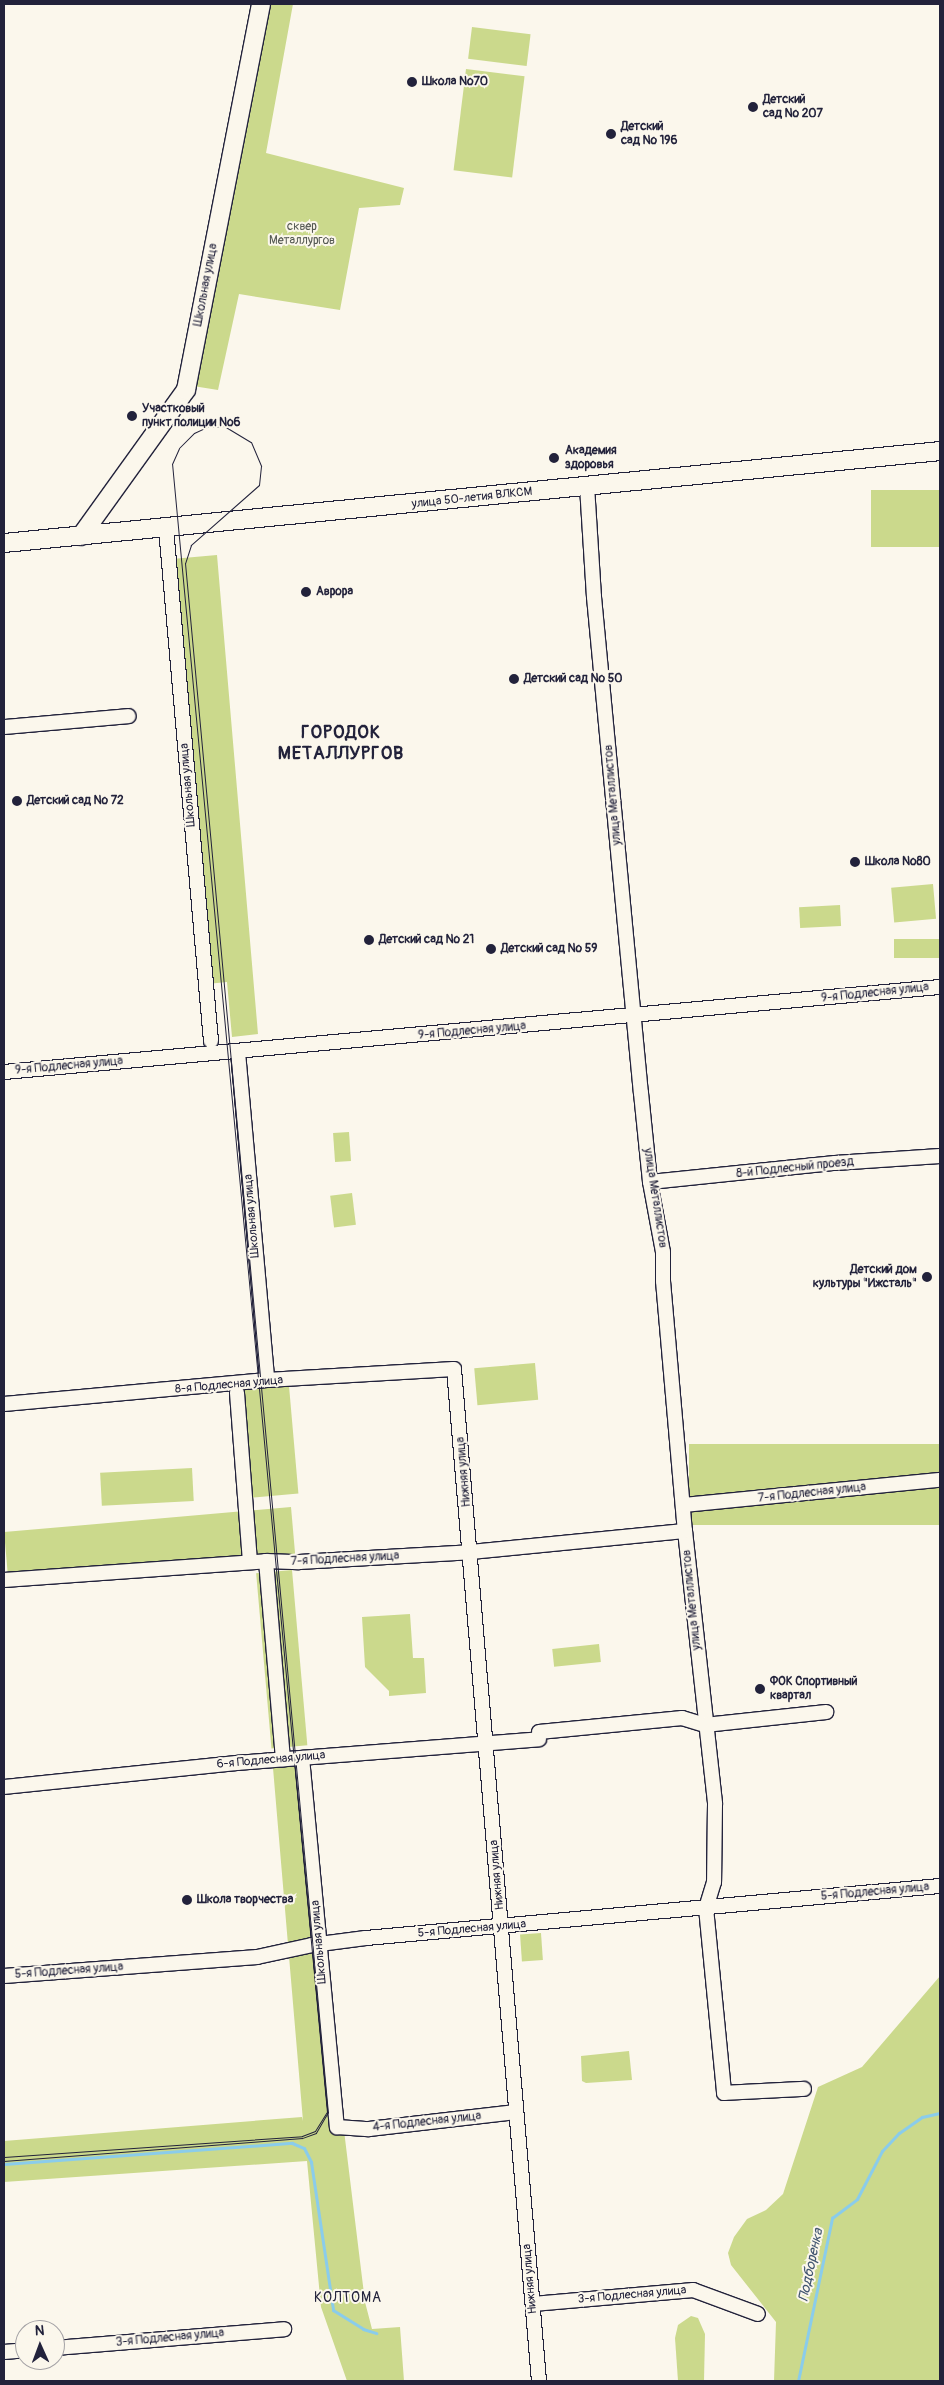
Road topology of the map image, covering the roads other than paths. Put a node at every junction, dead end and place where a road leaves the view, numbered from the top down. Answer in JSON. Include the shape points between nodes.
{"nodes":[{"id":1,"x":261,"y":4,"type":"edge"},
{"id":2,"x":940,"y":451,"type":"edge"},
{"id":3,"x":587,"y":486,"type":"junction"},
{"id":4,"x":166,"y":528,"type":"junction"},
{"id":5,"x":81,"y":536,"type":"junction"},
{"id":6,"x":4,"y":543,"type":"edge"},
{"id":7,"x":129,"y":716,"type":"dead end"},
{"id":8,"x":4,"y":726,"type":"edge"},
{"id":9,"x":940,"y":987,"type":"edge"},
{"id":10,"x":634,"y":1017,"type":"junction"},
{"id":11,"x":211,"y":1041,"type":"dead end"},
{"id":12,"x":238,"y":1052,"type":"junction"},
{"id":13,"x":4,"y":1072,"type":"edge"},
{"id":14,"x":940,"y":1156,"type":"edge"},
{"id":15,"x":650,"y":1182,"type":"junction"},
{"id":16,"x":454,"y":1369,"type":"joint"},
{"id":17,"x":267,"y":1380,"type":"junction"},
{"id":18,"x":237,"y":1393,"type":"dead end"},
{"id":19,"x":4,"y":1404,"type":"edge"},
{"id":20,"x":940,"y":1480,"type":"edge"},
{"id":21,"x":683,"y":1505,"type":"junction"},
{"id":22,"x":685,"y":1531,"type":"junction"},
{"id":23,"x":470,"y":1552,"type":"junction"},
{"id":24,"x":266,"y":1561,"type":"junction"},
{"id":25,"x":250,"y":1562,"type":"junction"},
{"id":26,"x":4,"y":1580,"type":"edge"},
{"id":27,"x":826,"y":1712,"type":"dead end"},
{"id":28,"x":705,"y":1724,"type":"junction"},
{"id":29,"x":486,"y":1743,"type":"junction"},
{"id":30,"x":302,"y":1758,"type":"junction"},
{"id":31,"x":283,"y":1759,"type":"junction"},
{"id":32,"x":4,"y":1787,"type":"edge"},
{"id":33,"x":940,"y":1886,"type":"edge"},
{"id":34,"x":706,"y":1908,"type":"junction"},
{"id":35,"x":501,"y":1926,"type":"junction"},
{"id":36,"x":320,"y":1944,"type":"junction"},
{"id":37,"x":4,"y":1976,"type":"edge"},
{"id":38,"x":804,"y":2089,"type":"dead end"},
{"id":39,"x":516,"y":2112,"type":"junction"},
{"id":40,"x":337,"y":2127,"type":"joint"},
{"id":41,"x":532,"y":2304,"type":"junction"},
{"id":42,"x":758,"y":2314,"type":"dead end"},
{"id":43,"x":284,"y":2328,"type":"dead end"},
{"id":44,"x":65,"y":2347,"type":"edge"},
{"id":45,"x":539,"y":2381,"type":"edge"}],
"edges":[{"from":1,"to":5,"type":"main road","name":"Школьная улица","via":[[186,390]]},
{"from":2,"to":3,"type":"main road","name":"улица 50-летия ВЛКСМ"},
{"from":3,"to":4,"type":"main road","name":"улица 50-летия ВЛКСМ"},
{"from":3,"to":10,"type":"street","name":"улица Металлистов","via":[[594,597]]},
{"from":4,"to":5,"type":"main road","name":"улица 50-летия ВЛКСМ"},
{"from":4,"to":11,"type":"street","name":"Школьная улица"},
{"from":5,"to":6,"type":"main road","name":"улица 50-летия ВЛКСМ"},
{"from":7,"to":8,"type":"street"},
{"from":9,"to":10,"type":"street","name":"9-я Подлесная улица"},
{"from":10,"to":12,"type":"street","name":"9-я Подлесная улица"},
{"from":10,"to":15,"type":"street","name":"улица Металлистов"},
{"from":12,"to":13,"type":"street","name":"9-я Подлесная улица"},
{"from":12,"to":17,"type":"street","name":"Школьная улица"},
{"from":14,"to":15,"type":"street","name":"8-й Подлесный проезд"},
{"from":15,"to":21,"type":"street","name":"улица Металлистов","via":[[663,1252]]},
{"from":16,"to":17,"type":"street","name":"8-я Подлесная улица"},
{"from":16,"to":23,"type":"street","name":"Нижняя улица"},
{"from":17,"to":19,"type":"street","name":"8-я Подлесная улица"},
{"from":18,"to":25,"type":"street"},
{"from":20,"to":21,"type":"street","name":"7-я Подлесная улица"},
{"from":21,"to":22,"type":"street","name":"улица Металлистов"},
{"from":22,"to":23,"type":"street","name":"7-я Подлесная улица"},
{"from":22,"to":28,"type":"street","name":"улица Металлистов"},
{"from":23,"to":24,"type":"street","name":"7-я Подлесная улица"},
{"from":23,"to":29,"type":"street","name":"Нижняя улица"},
{"from":24,"to":25,"type":"street","name":"7-я Подлесная улица"},
{"from":24,"to":31,"type":"street"},
{"from":25,"to":26,"type":"street","name":"7-я Подлесная улица"},
{"from":27,"to":28,"type":"street","name":"6-я Подлесная улица"},
{"from":28,"to":29,"type":"street","name":"6-я Подлесная улица","via":[[682,1718]]},
{"from":28,"to":34,"type":"street","name":"улица Металлистов","via":[[715,1804],[714,1882]]},
{"from":29,"to":30,"type":"street","name":"6-я Подлесная улица"},
{"from":29,"to":35,"type":"street","name":"Нижняя улица"},
{"from":30,"to":31,"type":"street","name":"6-я Подлесная улица"},
{"from":30,"to":36,"type":"street","name":"Школьная улица"},
{"from":31,"to":32,"type":"street","name":"6-я Подлесная улица"},
{"from":33,"to":34,"type":"street","name":"5-я Подлесная улица"},
{"from":34,"to":35,"type":"street","name":"5-я Подлесная улица"},
{"from":34,"to":38,"type":"street","via":[[724,2094]]},
{"from":35,"to":36,"type":"street","name":"5-я Подлесная улица"},
{"from":35,"to":39,"type":"street","name":"Нижняя улица"},
{"from":36,"to":37,"type":"street","name":"5-я Подлесная улица","via":[[257,1957]]},
{"from":36,"to":40,"type":"street","name":"Школьная улица"},
{"from":39,"to":40,"type":"street","name":"4-я Подлесная улица","via":[[369,2129]]},
{"from":39,"to":41,"type":"street","name":"Нижняя улица"},
{"from":41,"to":42,"type":"street","name":"3-я Подлесная улица","via":[[693,2290]]},
{"from":41,"to":45,"type":"street","name":"Нижняя улица"},
{"from":43,"to":44,"type":"street","name":"3-я Подлесная улица"}]}
